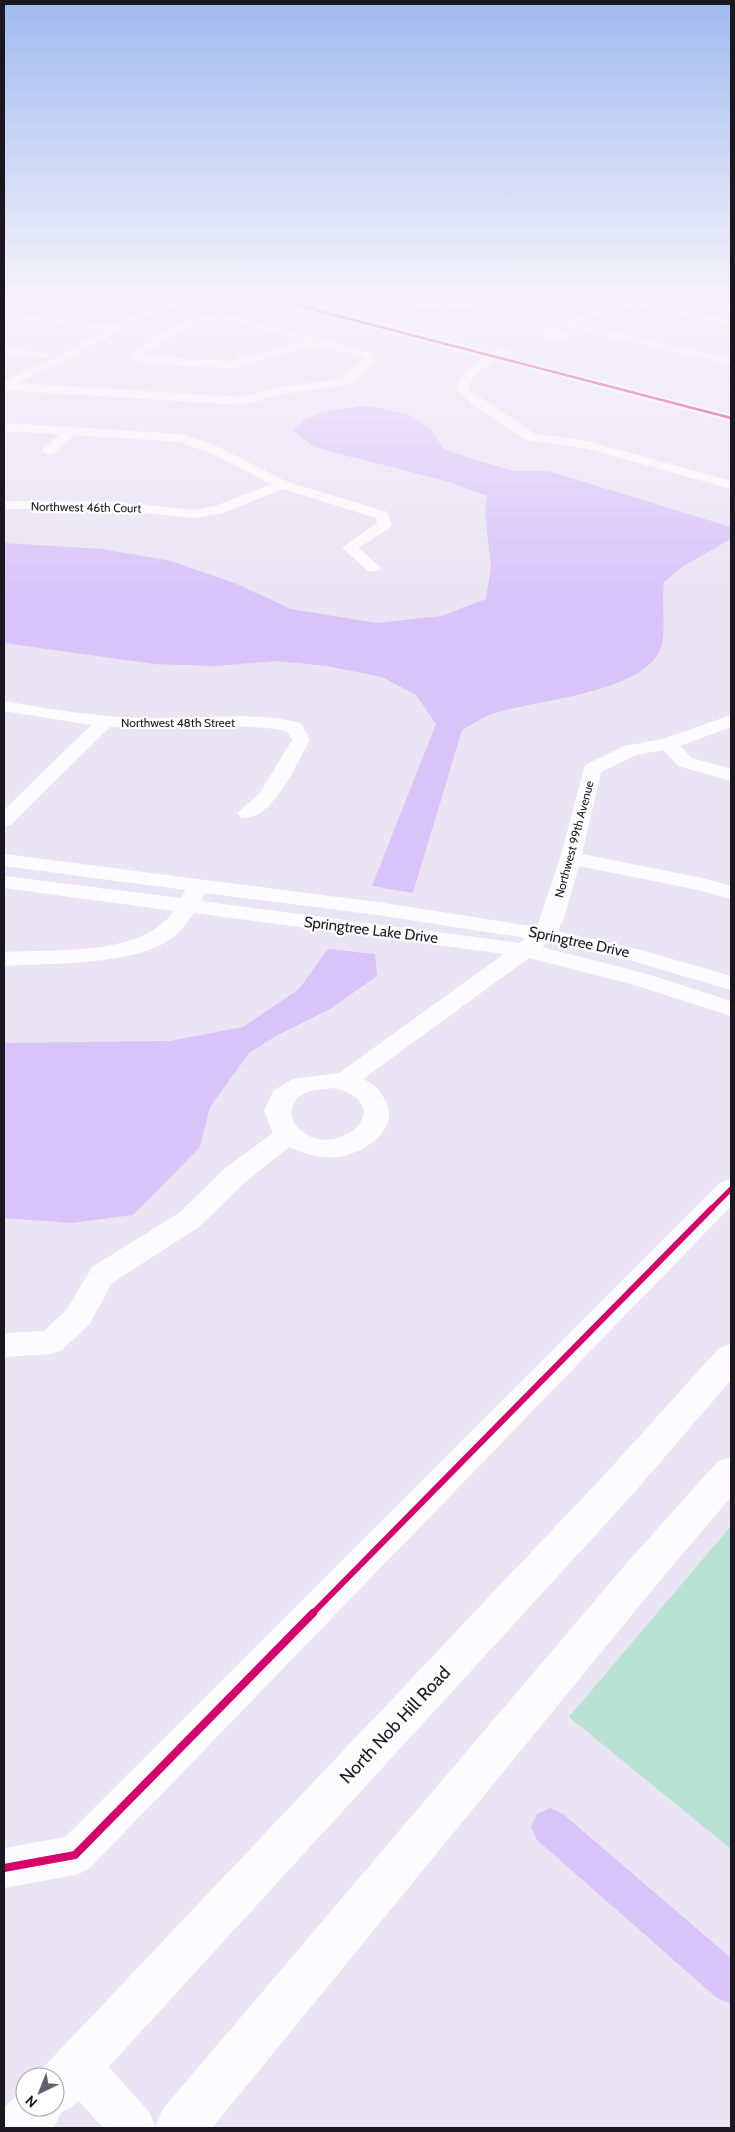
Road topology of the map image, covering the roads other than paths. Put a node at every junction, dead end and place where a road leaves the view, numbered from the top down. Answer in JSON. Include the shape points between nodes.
{"nodes":[{"id":1,"x":186,"y":397,"type":"edge"},
{"id":2,"x":260,"y":397,"type":"edge"},
{"id":3,"x":469,"y":397,"type":"edge"},
{"id":4,"x":627,"y":397,"type":"edge"},
{"id":5,"x":651,"y":397,"type":"edge"},
{"id":6,"x":675,"y":397,"type":"edge"},
{"id":7,"x":731,"y":410,"type":"edge"},
{"id":8,"x":731,"y":418,"type":"edge"},
{"id":9,"x":4,"y":427,"type":"edge"},
{"id":10,"x":731,"y":429,"type":"edge"},
{"id":11,"x":70,"y":432,"type":"junction"},
{"id":12,"x":48,"y":451,"type":"dead end"},
{"id":13,"x":283,"y":484,"type":"junction"},
{"id":14,"x":731,"y":485,"type":"edge"},
{"id":15,"x":4,"y":505,"type":"edge"},
{"id":16,"x":373,"y":568,"type":"dead end"},
{"id":17,"x":4,"y":706,"type":"edge"},
{"id":18,"x":731,"y":721,"type":"edge"},
{"id":19,"x":105,"y":722,"type":"junction"},
{"id":20,"x":667,"y":744,"type":"junction"},
{"id":21,"x":731,"y":775,"type":"edge"},
{"id":22,"x":247,"y":813,"type":"dead end"},
{"id":23,"x":4,"y":821,"type":"edge"},
{"id":24,"x":571,"y":858,"type":"junction"},
{"id":25,"x":4,"y":860,"type":"edge"},
{"id":26,"x":4,"y":882,"type":"edge"},
{"id":27,"x":198,"y":886,"type":"junction"},
{"id":28,"x":731,"y":893,"type":"edge"},
{"id":29,"x":188,"y":906,"type":"junction"},
{"id":30,"x":424,"y":915,"type":"joint"},
{"id":31,"x":544,"y":934,"type":"junction"},
{"id":32,"x":525,"y":950,"type":"junction"},
{"id":33,"x":4,"y":959,"type":"edge"},
{"id":34,"x":731,"y":983,"type":"edge"},
{"id":35,"x":731,"y":1009,"type":"edge"},
{"id":36,"x":343,"y":1082,"type":"junction"},
{"id":37,"x":288,"y":1135,"type":"junction"},
{"id":38,"x":731,"y":1188,"type":"edge"},
{"id":39,"x":4,"y":1345,"type":"edge"},
{"id":40,"x":731,"y":1357,"type":"edge"},
{"id":41,"x":731,"y":1472,"type":"edge"},
{"id":42,"x":4,"y":1868,"type":"edge"},
{"id":43,"x":67,"y":2078,"type":"edge"},
{"id":44,"x":29,"y":2117,"type":"edge"},
{"id":45,"x":19,"y":2128,"type":"edge"},
{"id":46,"x":133,"y":2128,"type":"edge"},
{"id":47,"x":180,"y":2128,"type":"edge"}],
"edges":[{"from":1,"to":2,"type":"street","via":[[241,401]]},
{"from":3,"to":14,"type":"street","via":[[530,436],[602,448]]},
{"from":4,"to":10,"type":"street"},
{"from":5,"to":8,"type":"street"},
{"from":6,"to":7,"type":"street"},
{"from":9,"to":11,"type":"street"},
{"from":11,"to":12,"type":"street"},
{"from":11,"to":13,"type":"street","via":[[181,438],[198,442]]},
{"from":13,"to":15,"type":"street","name":"Northwest 46th Court","via":[[218,510],[195,514],[106,505]]},
{"from":13,"to":16,"type":"street","via":[[382,515],[385,524],[350,548]]},
{"from":17,"to":19,"type":"street","name":"Northwest 48th Street"},
{"from":18,"to":20,"type":"street","name":"Northwest 99th Avenue"},
{"from":19,"to":22,"type":"street","name":"Northwest 48th Street","via":[[271,721],[294,727],[301,740],[267,798]]},
{"from":19,"to":23,"type":"street"},
{"from":20,"to":21,"type":"street","via":[[685,762]]},
{"from":20,"to":24,"type":"street","name":"Northwest 99th Avenue","via":[[631,750],[592,769]]},
{"from":24,"to":28,"type":"street","via":[[702,884]]},
{"from":24,"to":31,"type":"street","name":"Northwest 99th Avenue","via":[[552,921]]},
{"from":25,"to":27,"type":"street","name":"Springtree Lake Drive"},
{"from":26,"to":29,"type":"street","name":"Springtree Lake Drive"},
{"from":27,"to":29,"type":"street"},
{"from":27,"to":30,"type":"street","name":"Springtree Lake Drive"},
{"from":29,"to":32,"type":"street","name":"Springtree Lake Drive"},
{"from":29,"to":33,"type":"street","via":[[176,923],[157,939],[128,949]]},
{"from":30,"to":31,"type":"street","name":"Springtree Drive"},
{"from":31,"to":32,"type":"street"},
{"from":31,"to":34,"type":"street","name":"Springtree Drive","via":[[672,964]]},
{"from":32,"to":35,"type":"street","name":"Springtree Lake Drive","via":[[639,979]]},
{"from":32,"to":36,"type":"street"},
{"from":36,"to":37,"type":"street","via":[[318,1081],[290,1091],[281,1100],[277,1111],[278,1122]]},
{"from":36,"to":37,"type":"street","via":[[364,1090],[374,1100],[378,1110],[376,1122],[369,1133],[358,1141],[326,1148],[309,1146]]},
{"from":37,"to":39,"type":"street","via":[[234,1176],[189,1220],[102,1275],[78,1317],[51,1342]]},
{"from":38,"to":42,"type":"street","via":[[74,1855]]},
{"from":40,"to":43,"type":"main road","name":"North Nob Hill Road","via":[[620,1483]]},
{"from":41,"to":47,"type":"main road","via":[[639,1577]]},
{"from":43,"to":46,"type":"street"},
{"from":44,"to":45,"type":"main road"}]}
